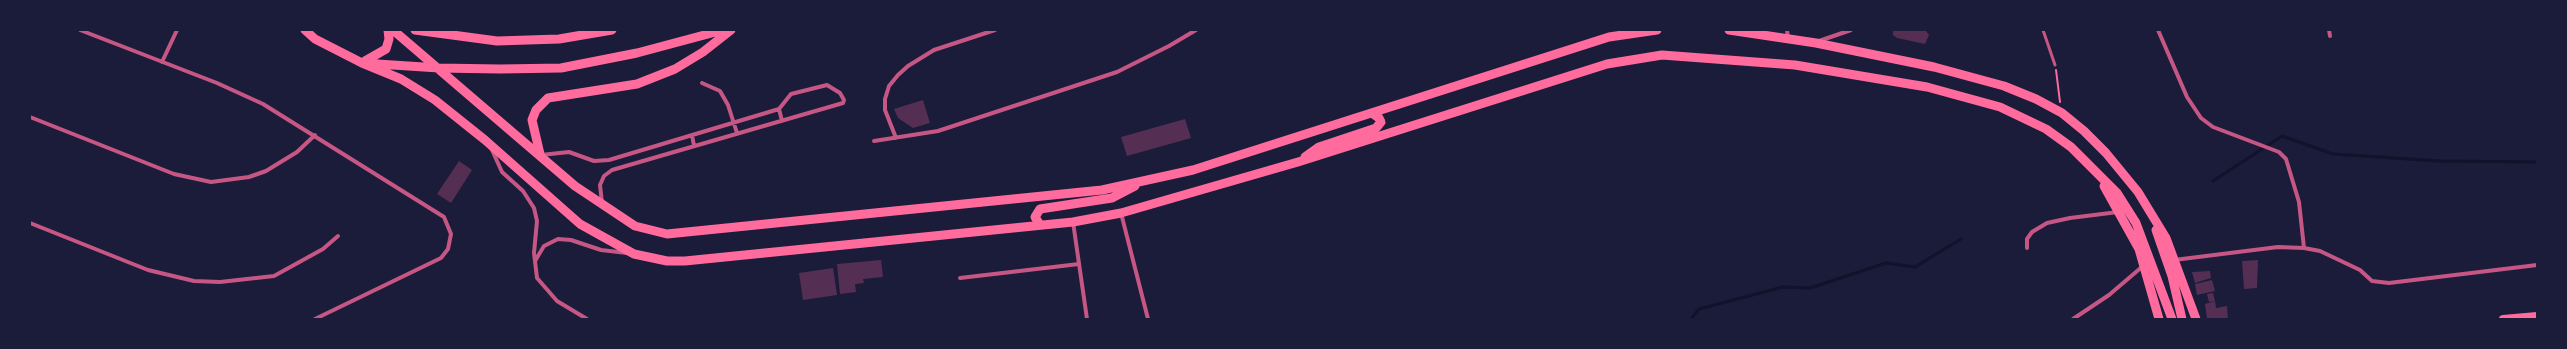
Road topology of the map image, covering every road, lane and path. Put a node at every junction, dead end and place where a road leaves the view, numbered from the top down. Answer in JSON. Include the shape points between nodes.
{"nodes":[{"id":1,"x":80,"y":30,"type":"edge"},
{"id":2,"x":177,"y":30,"type":"edge"},
{"id":3,"x":305,"y":30,"type":"edge"},
{"id":4,"x":388,"y":30,"type":"edge"},
{"id":5,"x":393,"y":30,"type":"edge"},
{"id":6,"x":415,"y":30,"type":"edge"},
{"id":7,"x":612,"y":30,"type":"edge"},
{"id":8,"x":722,"y":30,"type":"edge"},
{"id":9,"x":731,"y":30,"type":"edge"},
{"id":10,"x":995,"y":30,"type":"edge"},
{"id":11,"x":1196,"y":30,"type":"edge"},
{"id":12,"x":1656,"y":30,"type":"edge"},
{"id":13,"x":1729,"y":30,"type":"edge"},
{"id":14,"x":1851,"y":30,"type":"edge"},
{"id":15,"x":2042,"y":30,"type":"edge"},
{"id":16,"x":2158,"y":30,"type":"edge"},
{"id":17,"x":2329,"y":30,"type":"edge"},
{"id":18,"x":314,"y":34,"type":"edge"},
{"id":19,"x":1788,"y":34,"type":"edge"},
{"id":20,"x":2330,"y":36,"type":"dead end"},
{"id":21,"x":1816,"y":43,"type":"junction"},
{"id":22,"x":162,"y":62,"type":"junction"},
{"id":23,"x":362,"y":62,"type":"junction"},
{"id":24,"x":2055,"y":65,"type":"joint"},
{"id":25,"x":439,"y":68,"type":"junction"},
{"id":26,"x":702,"y":83,"type":"dead end"},
{"id":27,"x":779,"y":109,"type":"junction"},
{"id":28,"x":1372,"y":113,"type":"junction"},
{"id":29,"x":2062,"y":113,"type":"junction"},
{"id":30,"x":30,"y":117,"type":"edge"},
{"id":31,"x":782,"y":121,"type":"junction"},
{"id":32,"x":734,"y":122,"type":"junction"},
{"id":33,"x":737,"y":133,"type":"junction"},
{"id":34,"x":315,"y":135,"type":"junction"},
{"id":35,"x":692,"y":135,"type":"junction"},
{"id":36,"x":896,"y":138,"type":"junction"},
{"id":37,"x":874,"y":141,"type":"dead end"},
{"id":38,"x":490,"y":145,"type":"junction"},
{"id":39,"x":694,"y":146,"type":"junction"},
{"id":40,"x":639,"y":151,"type":"junction"},
{"id":41,"x":540,"y":155,"type":"junction"},
{"id":42,"x":642,"y":161,"type":"junction"},
{"id":43,"x":1298,"y":162,"type":"junction"},
{"id":44,"x":2094,"y":169,"type":"junction"},
{"id":45,"x":1145,"y":181,"type":"junction"},
{"id":46,"x":603,"y":205,"type":"junction"},
{"id":47,"x":2120,"y":211,"type":"junction"},
{"id":48,"x":1121,"y":213,"type":"junction"},
{"id":49,"x":2151,"y":215,"type":"junction"},
{"id":50,"x":1073,"y":222,"type":"junction"},
{"id":51,"x":30,"y":223,"type":"edge"},
{"id":52,"x":1040,"y":225,"type":"junction"},
{"id":53,"x":338,"y":236,"type":"dead end"},
{"id":54,"x":2027,"y":248,"type":"dead end"},
{"id":55,"x":2304,"y":248,"type":"junction"},
{"id":56,"x":634,"y":254,"type":"junction"},
{"id":57,"x":2173,"y":260,"type":"junction"},
{"id":58,"x":535,"y":262,"type":"junction"},
{"id":59,"x":1079,"y":264,"type":"junction"},
{"id":60,"x":2537,"y":265,"type":"edge"},
{"id":61,"x":2143,"y":266,"type":"junction"},
{"id":62,"x":960,"y":278,"type":"dead end"},
{"id":63,"x":2537,"y":316,"type":"edge"},
{"id":64,"x":315,"y":319,"type":"edge"},
{"id":65,"x":587,"y":319,"type":"edge"},
{"id":66,"x":1087,"y":319,"type":"edge"},
{"id":67,"x":1148,"y":319,"type":"edge"},
{"id":68,"x":2072,"y":319,"type":"edge"},
{"id":69,"x":2159,"y":319,"type":"edge"},
{"id":70,"x":2172,"y":319,"type":"edge"},
{"id":71,"x":2182,"y":319,"type":"edge"},
{"id":72,"x":2196,"y":319,"type":"edge"},
{"id":73,"x":2503,"y":319,"type":"edge"}],
"edges":[{"from":1,"to":22,"type":"street"},
{"from":2,"to":22,"type":"street"},
{"from":3,"to":18,"type":"main road"},
{"from":4,"to":23,"type":"main road","via":[[386,49],[372,59]]},
{"from":5,"to":25,"type":"main road"},
{"from":6,"to":7,"type":"main road","via":[[497,41],[559,39]]},
{"from":8,"to":25,"type":"main road","via":[[637,53],[561,68]]},
{"from":9,"to":41,"type":"main road","via":[[703,52],[675,69],[637,84],[555,96],[546,100],[536,110],[532,120]]},
{"from":10,"to":36,"type":"street","via":[[934,50],[898,75],[889,86],[885,99],[885,110]]},
{"from":11,"to":36,"type":"street","via":[[1118,72],[938,131]]},
{"from":12,"to":28,"type":"main road","via":[[1610,37]]},
{"from":13,"to":19,"type":"main road"},
{"from":14,"to":21,"type":"street"},
{"from":15,"to":24,"type":"lane"},
{"from":16,"to":55,"type":"street","via":[[2187,97],[2206,122],[2279,152],[2286,158],[2299,202]]},
{"from":17,"to":20,"type":"street"},
{"from":18,"to":23,"type":"main road"},
{"from":19,"to":21,"type":"main road"},
{"from":21,"to":29,"type":"main road","via":[[1930,66],[2004,86]]},
{"from":22,"to":34,"type":"street","via":[[263,104]]},
{"from":23,"to":25,"type":"main road"},
{"from":23,"to":38,"type":"main road","via":[[401,79],[435,100]]},
{"from":24,"to":29,"type":"path"},
{"from":25,"to":41,"type":"main road"},
{"from":26,"to":32,"type":"street","via":[[720,91]]},
{"from":27,"to":31,"type":"street"},
{"from":27,"to":31,"type":"street","via":[[791,94],[827,85],[840,93],[844,100],[843,103]]},
{"from":27,"to":32,"type":"street"},
{"from":28,"to":43,"type":"main road","via":[[1379,118],[1380,122],[1376,128],[1320,147]]},
{"from":28,"to":45,"type":"main road","via":[[1193,170]]},
{"from":29,"to":49,"type":"main road","via":[[2084,131],[2124,173]]},
{"from":30,"to":34,"type":"street","via":[[174,174],[211,182],[266,172],[297,152]]},
{"from":31,"to":33,"type":"street"},
{"from":32,"to":33,"type":"street"},
{"from":32,"to":35,"type":"street"},
{"from":33,"to":39,"type":"street"},
{"from":34,"to":64,"type":"street","via":[[437,211],[448,222],[451,234],[445,253],[436,261]]},
{"from":35,"to":39,"type":"street"},
{"from":35,"to":40,"type":"street"},
{"from":36,"to":37,"type":"street"},
{"from":38,"to":56,"type":"main road","via":[[580,224]]},
{"from":38,"to":58,"type":"street","via":[[502,172],[523,191],[534,208],[537,221],[533,246]]},
{"from":39,"to":42,"type":"street"},
{"from":40,"to":41,"type":"street","via":[[604,161],[588,160],[569,152]]},
{"from":40,"to":42,"type":"street"},
{"from":41,"to":46,"type":"main road","via":[[575,186]]},
{"from":42,"to":46,"type":"street","via":[[612,170],[604,176],[600,185]]},
{"from":43,"to":44,"type":"main road","via":[[1607,64],[1662,55],[1795,64],[1927,87],[2000,107],[2024,117],[2046,129]]},
{"from":43,"to":48,"type":"main road"},
{"from":44,"to":47,"type":"main road"},
{"from":44,"to":70,"type":"main road","via":[[2117,193],[2136,223]]},
{"from":45,"to":46,"type":"main road","via":[[1102,190],[667,234],[635,226]]},
{"from":45,"to":52,"type":"main road","via":[[1112,198],[1040,209],[1035,217]]},
{"from":47,"to":54,"type":"street","via":[[2047,223],[2032,232],[2027,239]]},
{"from":47,"to":61,"type":"main road"},
{"from":48,"to":50,"type":"main road"},
{"from":48,"to":67,"type":"street"},
{"from":49,"to":57,"type":"main road","via":[[2166,238]]},
{"from":49,"to":71,"type":"main road","via":[[2172,276]]},
{"from":50,"to":52,"type":"main road"},
{"from":50,"to":59,"type":"street"},
{"from":51,"to":53,"type":"street","via":[[148,270],[194,281],[220,282],[274,276],[323,249]]},
{"from":52,"to":56,"type":"main road","via":[[685,261],[667,261]]},
{"from":55,"to":57,"type":"street","via":[[2278,247]]},
{"from":55,"to":60,"type":"street","via":[[2320,251],[2360,270],[2372,281],[2389,284]]},
{"from":56,"to":58,"type":"street","via":[[601,250],[571,240],[558,239],[544,246]]},
{"from":57,"to":72,"type":"main road"},
{"from":58,"to":65,"type":"street","via":[[538,278],[557,301]]},
{"from":59,"to":62,"type":"street"},
{"from":59,"to":66,"type":"street"},
{"from":61,"to":68,"type":"street","via":[[2109,295]]},
{"from":61,"to":69,"type":"main road"},
{"from":63,"to":73,"type":"main road"}]}
